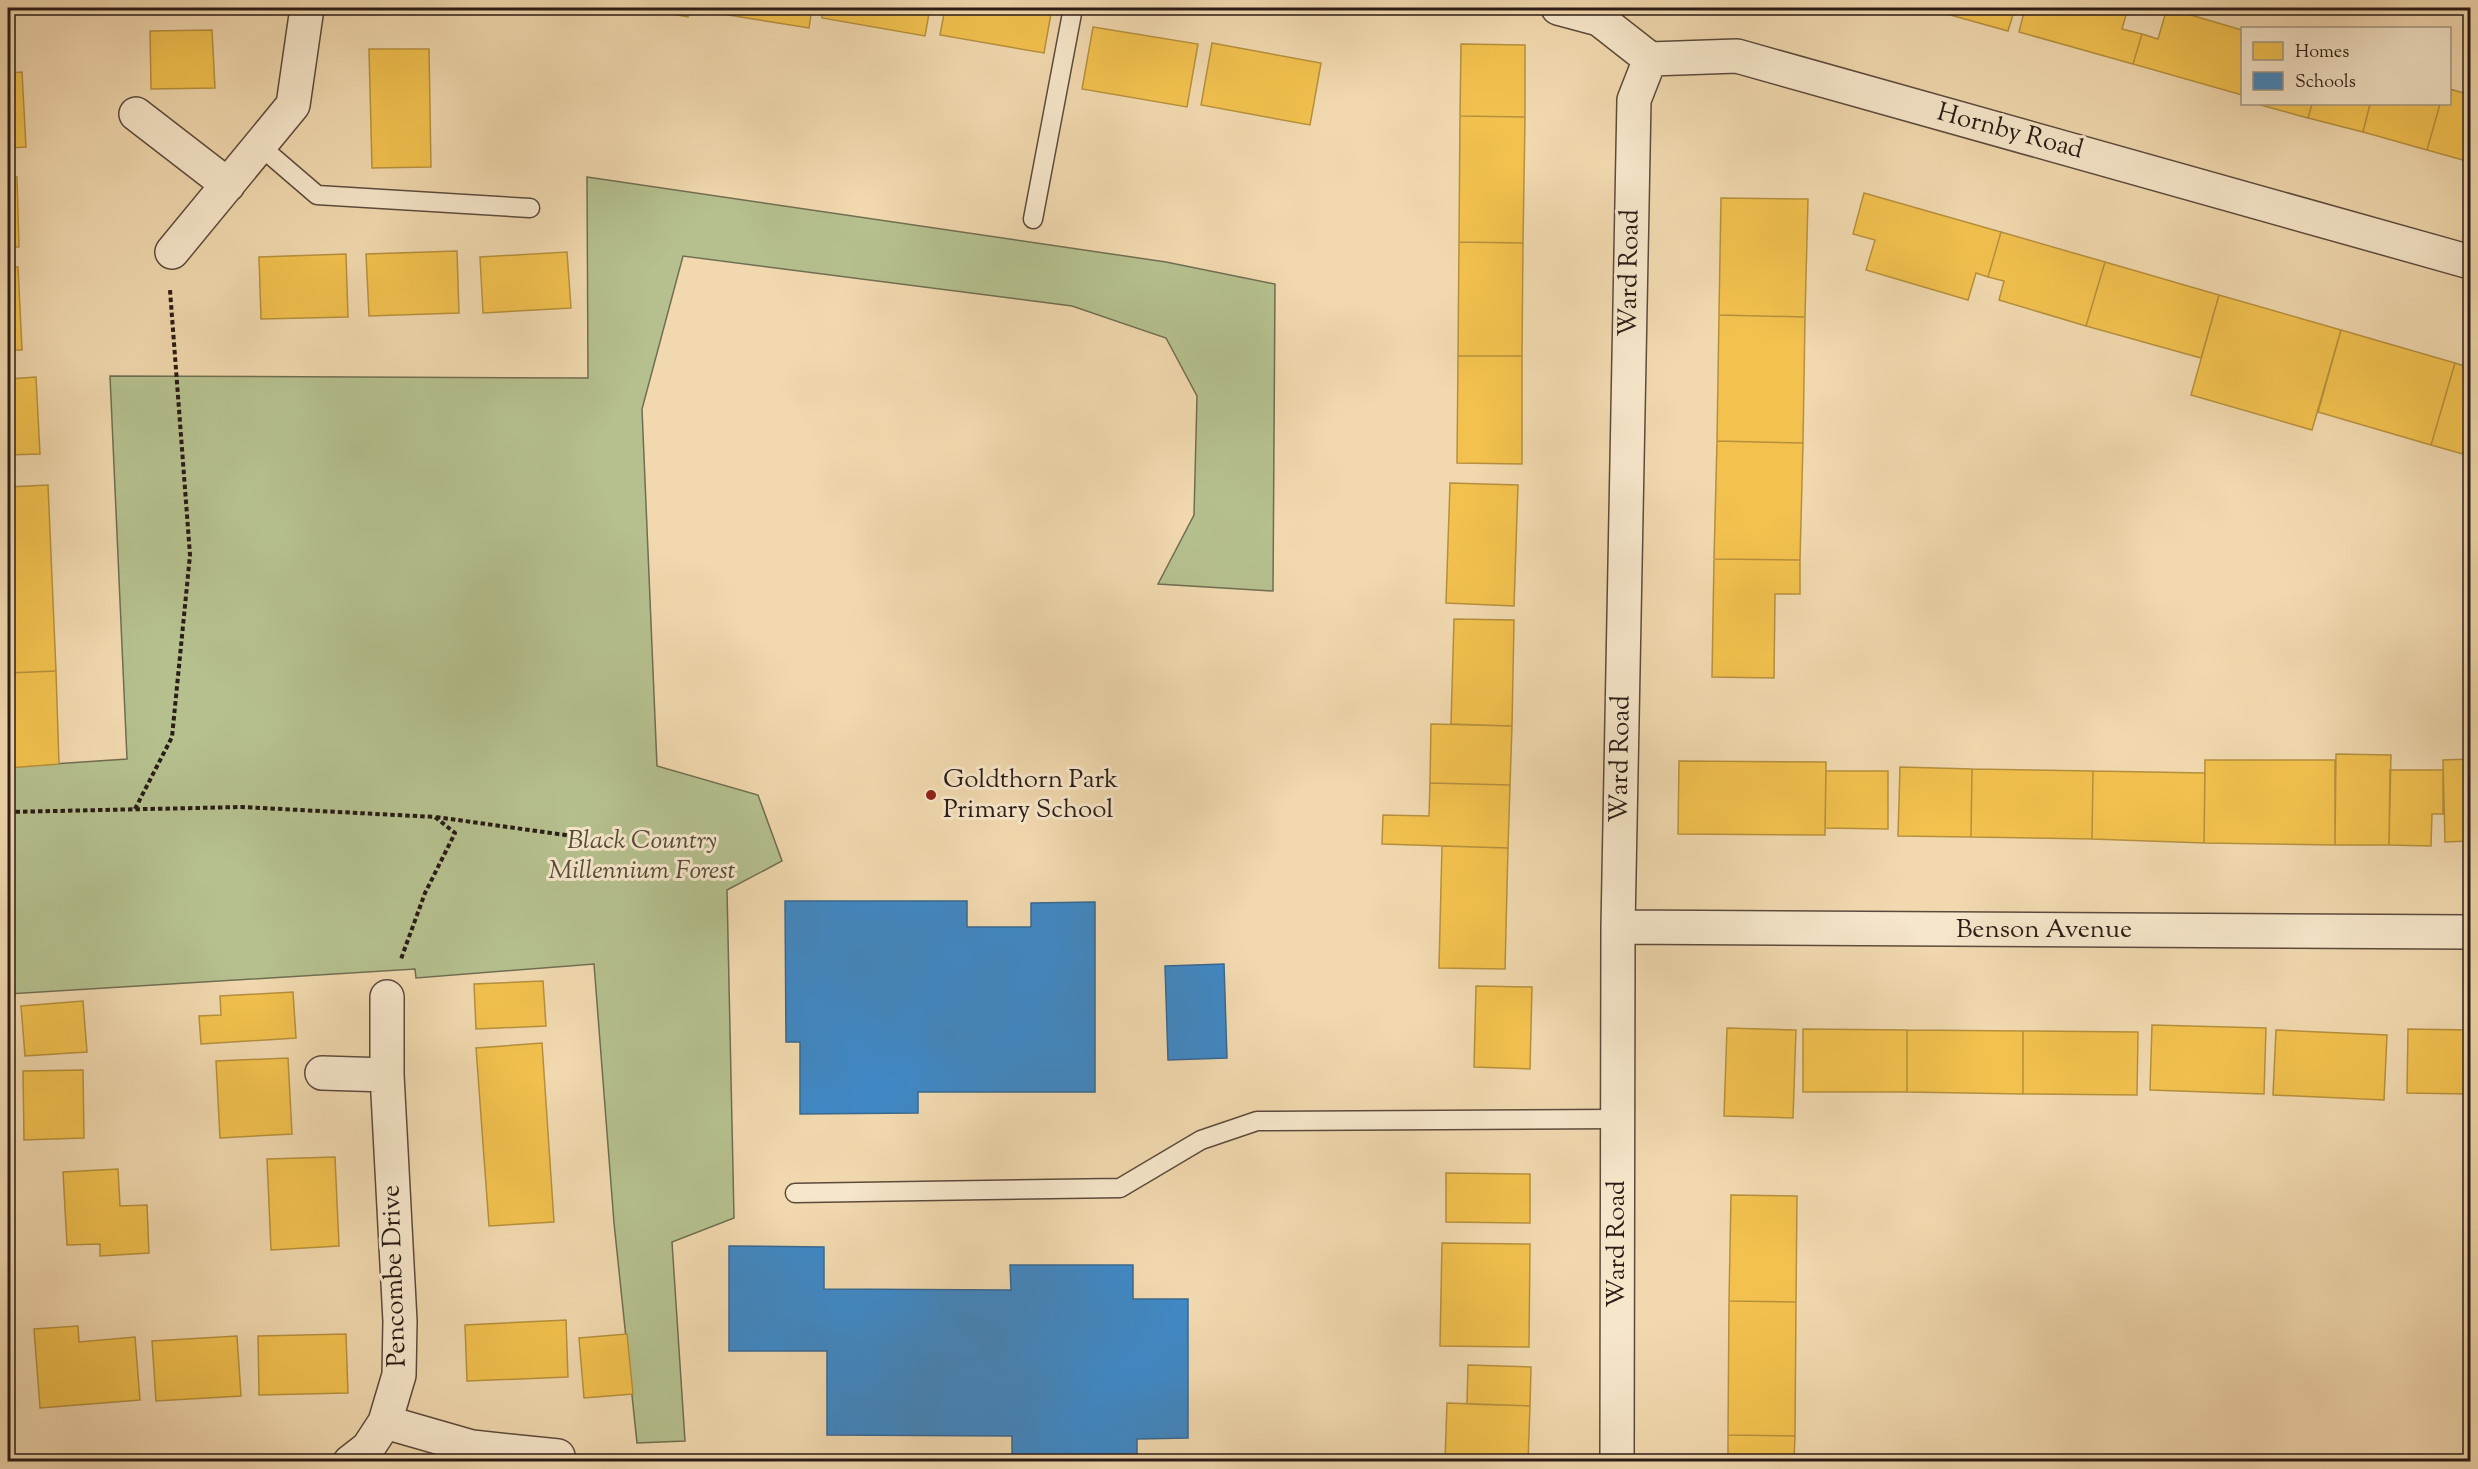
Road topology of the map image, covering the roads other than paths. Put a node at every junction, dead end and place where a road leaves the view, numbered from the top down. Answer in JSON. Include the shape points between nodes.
{"nodes":[{"id":1,"x":308,"y":8,"type":"edge"},
{"id":2,"x":1073,"y":8,"type":"edge"},
{"id":3,"x":1558,"y":8,"type":"edge"},
{"id":4,"x":1650,"y":59,"type":"junction"},
{"id":5,"x":136,"y":114,"type":"dead end"},
{"id":6,"x":260,"y":146,"type":"junction"},
{"id":7,"x":228,"y":185,"type":"junction"},
{"id":8,"x":530,"y":208,"type":"dead end"},
{"id":9,"x":1034,"y":219,"type":"dead end"},
{"id":10,"x":172,"y":252,"type":"road end"},
{"id":11,"x":2470,"y":262,"type":"edge"},
{"id":12,"x":1618,"y":927,"type":"junction"},
{"id":13,"x":2470,"y":932,"type":"edge"},
{"id":14,"x":387,"y":997,"type":"road end"},
{"id":15,"x":322,"y":1073,"type":"dead end"},
{"id":16,"x":387,"y":1075,"type":"junction"},
{"id":17,"x":1618,"y":1119,"type":"junction"},
{"id":18,"x":795,"y":1193,"type":"dead end"},
{"id":19,"x":385,"y":1422,"type":"junction"},
{"id":20,"x":558,"y":1456,"type":"dead end"},
{"id":21,"x":350,"y":1461,"type":"edge"},
{"id":22,"x":1617,"y":1461,"type":"edge"}],
"edges":[{"from":1,"to":6,"type":"street","via":[[293,105]]},
{"from":2,"to":9,"type":"lane"},
{"from":3,"to":4,"type":"street","via":[[1599,19]]},
{"from":4,"to":11,"type":"street","name":"Hornby Road","via":[[1737,56]]},
{"from":4,"to":12,"type":"street","name":"Ward Road","via":[[1634,100]]},
{"from":5,"to":7,"type":"street"},
{"from":6,"to":7,"type":"street"},
{"from":6,"to":8,"type":"lane","via":[[317,195]]},
{"from":7,"to":10,"type":"street"},
{"from":12,"to":13,"type":"street","name":"Benson Avenue"},
{"from":12,"to":17,"type":"street","name":"Ward Road"},
{"from":14,"to":16,"type":"street","name":"Pencombe Drive"},
{"from":15,"to":16,"type":"street"},
{"from":16,"to":19,"type":"street","name":"Pencombe Drive","via":[[400,1321],[399,1375]]},
{"from":17,"to":18,"type":"lane","via":[[1257,1121],[1201,1140],[1120,1188]]},
{"from":17,"to":22,"type":"street","name":"Ward Road"},
{"from":19,"to":20,"type":"street","via":[[471,1447]]},
{"from":19,"to":21,"type":"street","name":"Pencombe Drive","via":[[368,1448]]}]}
